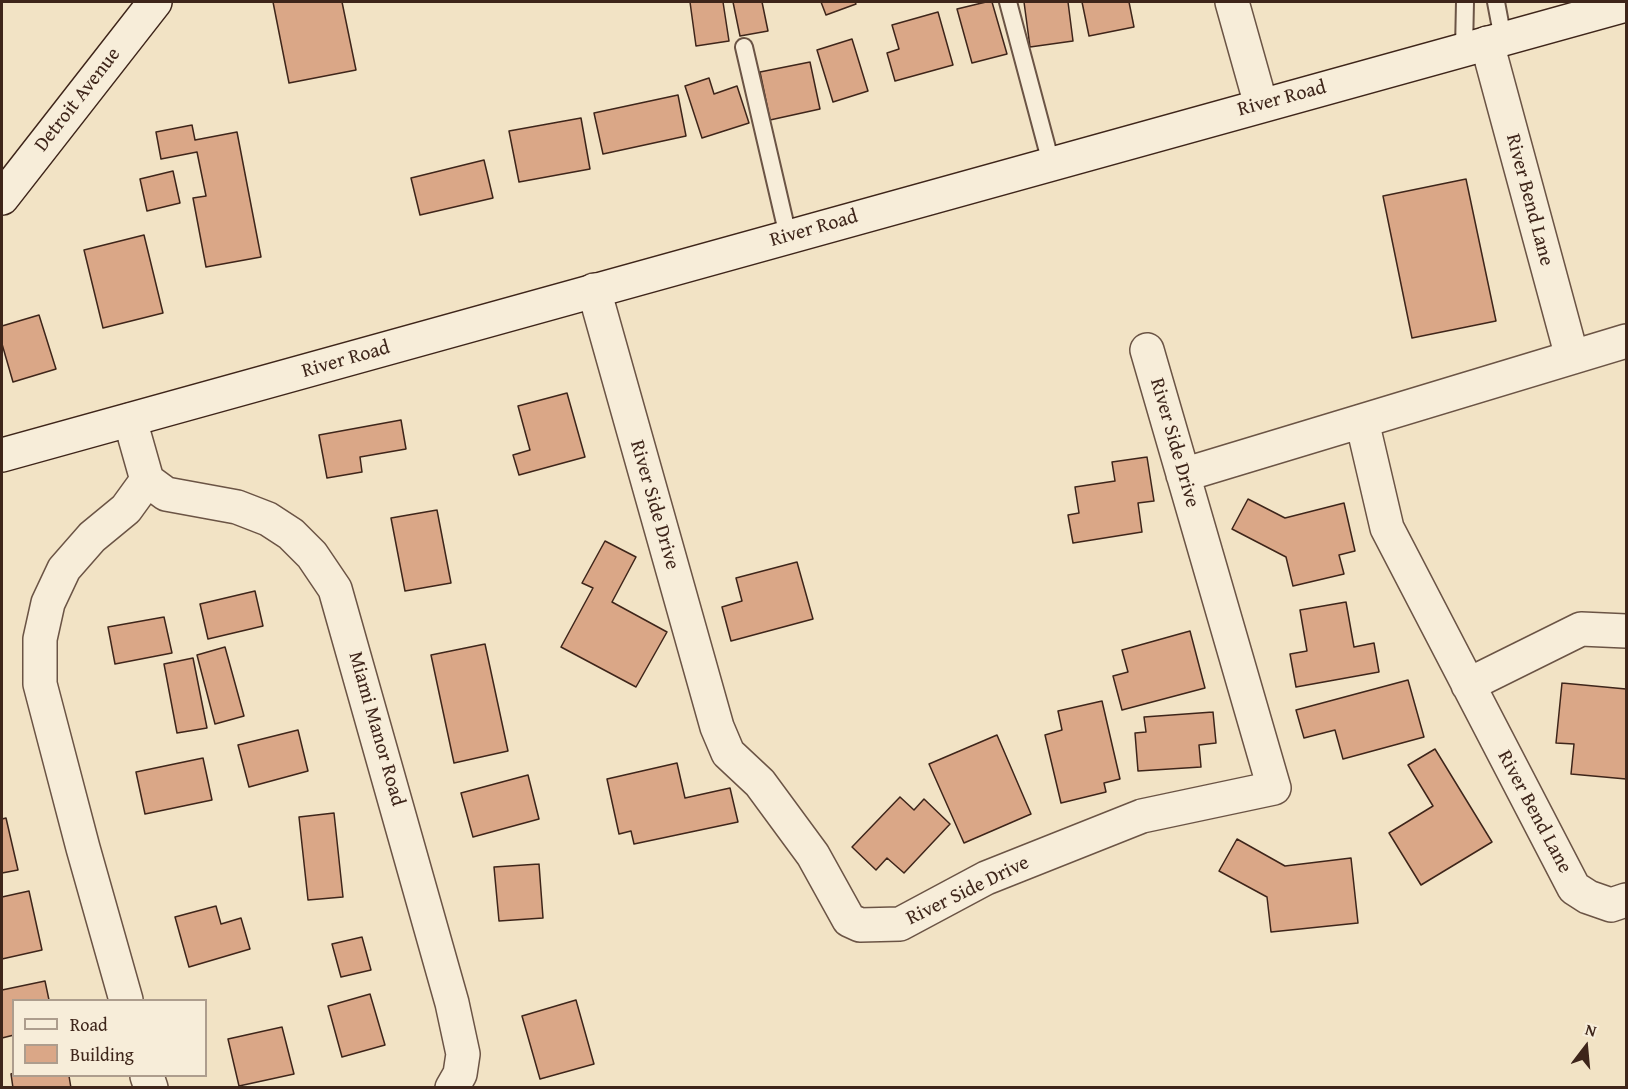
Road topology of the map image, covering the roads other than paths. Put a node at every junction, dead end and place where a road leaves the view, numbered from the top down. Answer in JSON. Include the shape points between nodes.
{"nodes":[{"id":1,"x":155,"y":2,"type":"edge"},
{"id":2,"x":1008,"y":2,"type":"edge"},
{"id":3,"x":1233,"y":2,"type":"edge"},
{"id":4,"x":1465,"y":2,"type":"edge"},
{"id":5,"x":1496,"y":2,"type":"edge"},
{"id":6,"x":1626,"y":5,"type":"edge"},
{"id":7,"x":1484,"y":44,"type":"junction"},
{"id":8,"x":744,"y":47,"type":"dead end"},
{"id":9,"x":1261,"y":105,"type":"junction"},
{"id":10,"x":1051,"y":163,"type":"junction"},
{"id":11,"x":2,"y":198,"type":"edge"},
{"id":12,"x":788,"y":236,"type":"junction"},
{"id":13,"x":594,"y":290,"type":"junction"},
{"id":14,"x":1626,"y":341,"type":"edge"},
{"id":15,"x":1147,"y":350,"type":"dead end"},
{"id":16,"x":1572,"y":357,"type":"junction"},
{"id":17,"x":130,"y":420,"type":"junction"},
{"id":18,"x":1362,"y":421,"type":"junction"},
{"id":19,"x":2,"y":455,"type":"edge"},
{"id":20,"x":1183,"y":475,"type":"junction"},
{"id":21,"x":147,"y":480,"type":"junction"},
{"id":22,"x":1626,"y":631,"type":"edge"},
{"id":23,"x":1468,"y":685,"type":"junction"},
{"id":24,"x":1626,"y":900,"type":"edge"},
{"id":25,"x":126,"y":999,"type":"edge"},
{"id":26,"x":452,"y":1088,"type":"edge"}],
"edges":[{"from":1,"to":11,"type":"street","name":"Detroit Avenue"},
{"from":2,"to":10,"type":"lane"},
{"from":3,"to":9,"type":"street"},
{"from":4,"to":7,"type":"lane"},
{"from":5,"to":7,"type":"lane"},
{"from":6,"to":7,"type":"street","name":"River Road"},
{"from":7,"to":9,"type":"street","name":"River Road"},
{"from":7,"to":16,"type":"street","name":"River Bend Lane"},
{"from":8,"to":12,"type":"lane"},
{"from":9,"to":10,"type":"street","name":"River Road"},
{"from":10,"to":12,"type":"street","name":"River Road"},
{"from":12,"to":13,"type":"street","name":"River Road"},
{"from":13,"to":17,"type":"street","name":"River Road"},
{"from":13,"to":20,"type":"street","name":"River Side Drive","via":[[717,727],[728,753],[760,783],[813,855],[849,920],[860,925],[900,924],[986,878],[1142,816],[1274,788]]},
{"from":14,"to":16,"type":"street"},
{"from":15,"to":20,"type":"street","name":"River Side Drive"},
{"from":16,"to":18,"type":"street"},
{"from":17,"to":19,"type":"street","name":"River Road"},
{"from":17,"to":21,"type":"street"},
{"from":18,"to":20,"type":"street"},
{"from":18,"to":23,"type":"street","name":"River Bend Lane","via":[[1387,528]]},
{"from":21,"to":25,"type":"street","via":[[126,509],[92,537],[64,569],[48,603],[40,639],[40,684]]},
{"from":21,"to":26,"type":"street","name":"Miami Manor Road","via":[[166,494],[237,507],[268,519],[312,555],[335,589],[452,1003],[463,1054],[460,1074]]},
{"from":22,"to":23,"type":"street","via":[[1581,629]]},
{"from":23,"to":24,"type":"street","name":"River Bend Lane","via":[[1575,888],[1611,905]]}]}
